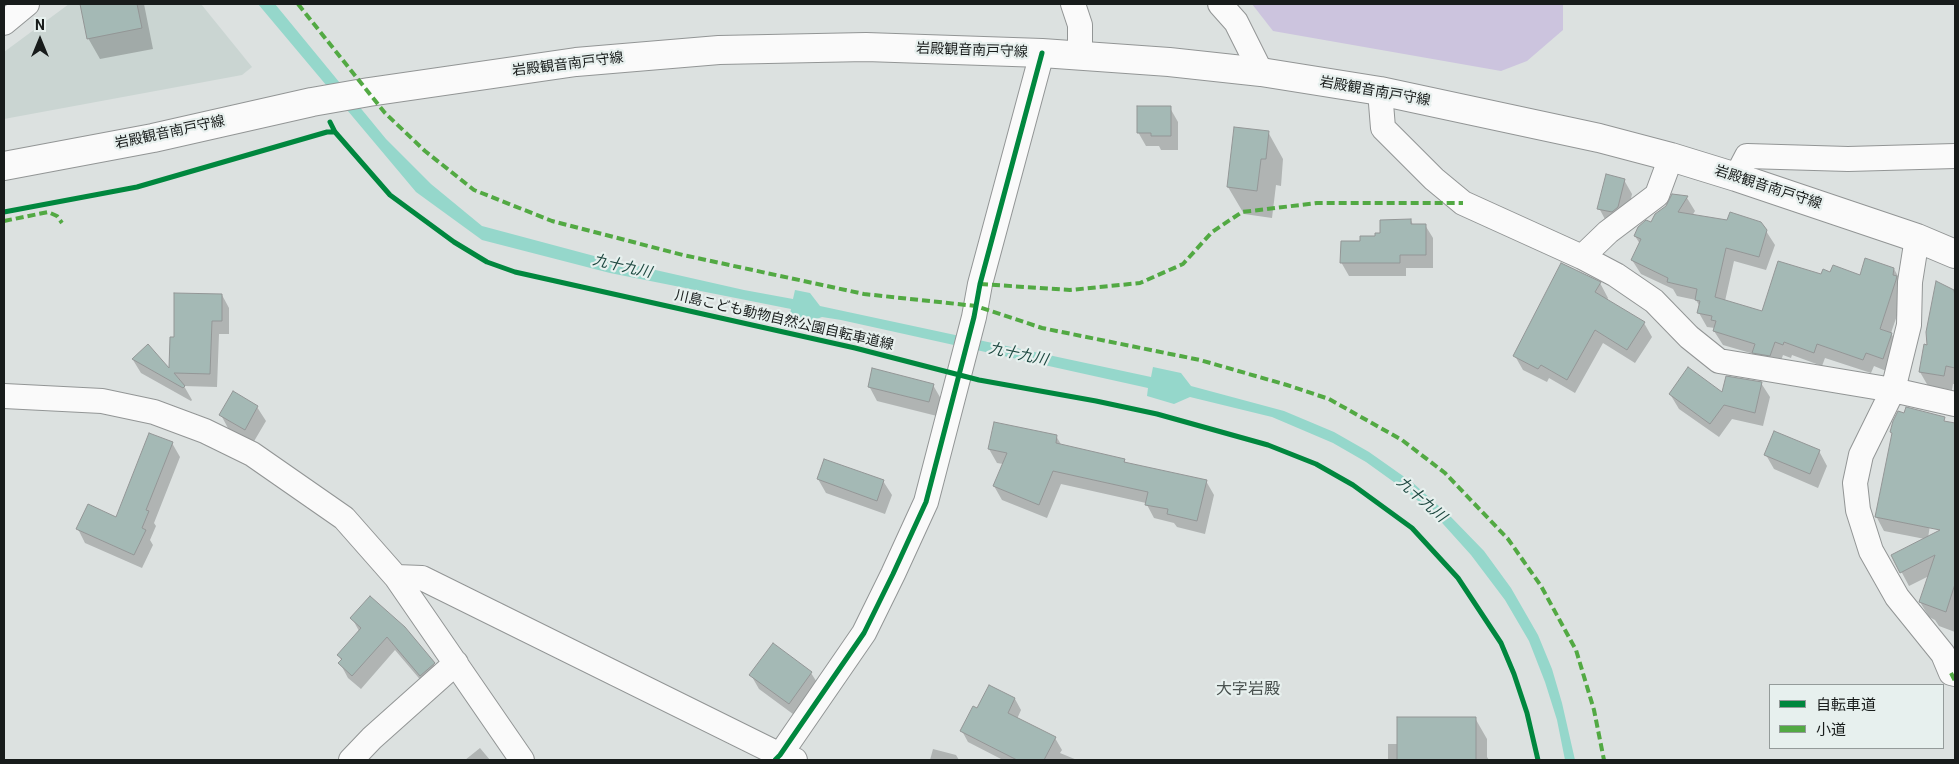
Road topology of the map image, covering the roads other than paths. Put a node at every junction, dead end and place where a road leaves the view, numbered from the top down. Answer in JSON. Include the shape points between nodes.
{"nodes":[{"id":1,"x":26,"y":4,"type":"edge"},
{"id":2,"x":1073,"y":4,"type":"edge"},
{"id":3,"x":1220,"y":4,"type":"edge"},
{"id":4,"x":4,"y":23,"type":"edge"},
{"id":5,"x":1042,"y":53,"type":"junction"},
{"id":6,"x":1080,"y":55,"type":"junction"},
{"id":7,"x":1261,"y":72,"type":"junction"},
{"id":8,"x":1380,"y":91,"type":"junction"},
{"id":9,"x":1671,"y":156,"type":"junction"},
{"id":10,"x":1955,"y":156,"type":"edge"},
{"id":11,"x":4,"y":166,"type":"edge"},
{"id":12,"x":1736,"y":176,"type":"junction"},
{"id":13,"x":1917,"y":238,"type":"junction"},
{"id":14,"x":1955,"y":254,"type":"edge"},
{"id":15,"x":1582,"y":257,"type":"junction"},
{"id":16,"x":1893,"y":390,"type":"junction"},
{"id":17,"x":4,"y":396,"type":"edge"},
{"id":18,"x":1955,"y":404,"type":"edge"},
{"id":19,"x":396,"y":577,"type":"junction"},
{"id":20,"x":456,"y":663,"type":"junction"},
{"id":21,"x":1955,"y":674,"type":"edge"},
{"id":22,"x":783,"y":759,"type":"edge"},
{"id":23,"x":351,"y":760,"type":"edge"},
{"id":24,"x":522,"y":760,"type":"edge"}],
"edges":[{"from":1,"to":4,"type":"street"},
{"from":2,"to":6,"type":"street","via":[[1080,25]]},
{"from":3,"to":7,"type":"street","via":[[1236,22]]},
{"from":5,"to":6,"type":"main road","name":"岩殿観音南戸守線"},
{"from":5,"to":11,"type":"main road","name":"岩殿観音南戸守線","via":[[866,47],[719,50],[576,62],[312,102],[153,138]]},
{"from":5,"to":22,"type":"street","via":[[926,502],[864,633]]},
{"from":6,"to":7,"type":"main road","name":"岩殿観音南戸守線"},
{"from":7,"to":8,"type":"main road","name":"岩殿観音南戸守線"},
{"from":8,"to":9,"type":"main road","name":"岩殿観音南戸守線"},
{"from":8,"to":15,"type":"street","via":[[1383,128],[1463,203]]},
{"from":9,"to":12,"type":"main road","name":"岩殿観音南戸守線"},
{"from":9,"to":15,"type":"street","via":[[1657,195],[1608,232]]},
{"from":10,"to":12,"type":"street","via":[[1848,159],[1747,156]]},
{"from":12,"to":13,"type":"main road","name":"岩殿観音南戸守線"},
{"from":13,"to":14,"type":"main road","name":"岩殿観音南戸守線"},
{"from":13,"to":16,"type":"street","via":[[1910,282],[1909,326]]},
{"from":15,"to":16,"type":"street","via":[[1654,301],[1689,337],[1719,361]]},
{"from":16,"to":18,"type":"street"},
{"from":16,"to":21,"type":"street","via":[[1861,454],[1855,483],[1858,510],[1871,551],[1897,597],[1943,654],[1951,673]]},
{"from":17,"to":19,"type":"street","via":[[102,401],[154,412],[205,430],[252,454],[344,518]]},
{"from":19,"to":20,"type":"street"},
{"from":19,"to":22,"type":"street","via":[[422,578]]},
{"from":20,"to":23,"type":"street"},
{"from":20,"to":24,"type":"street"}]}
